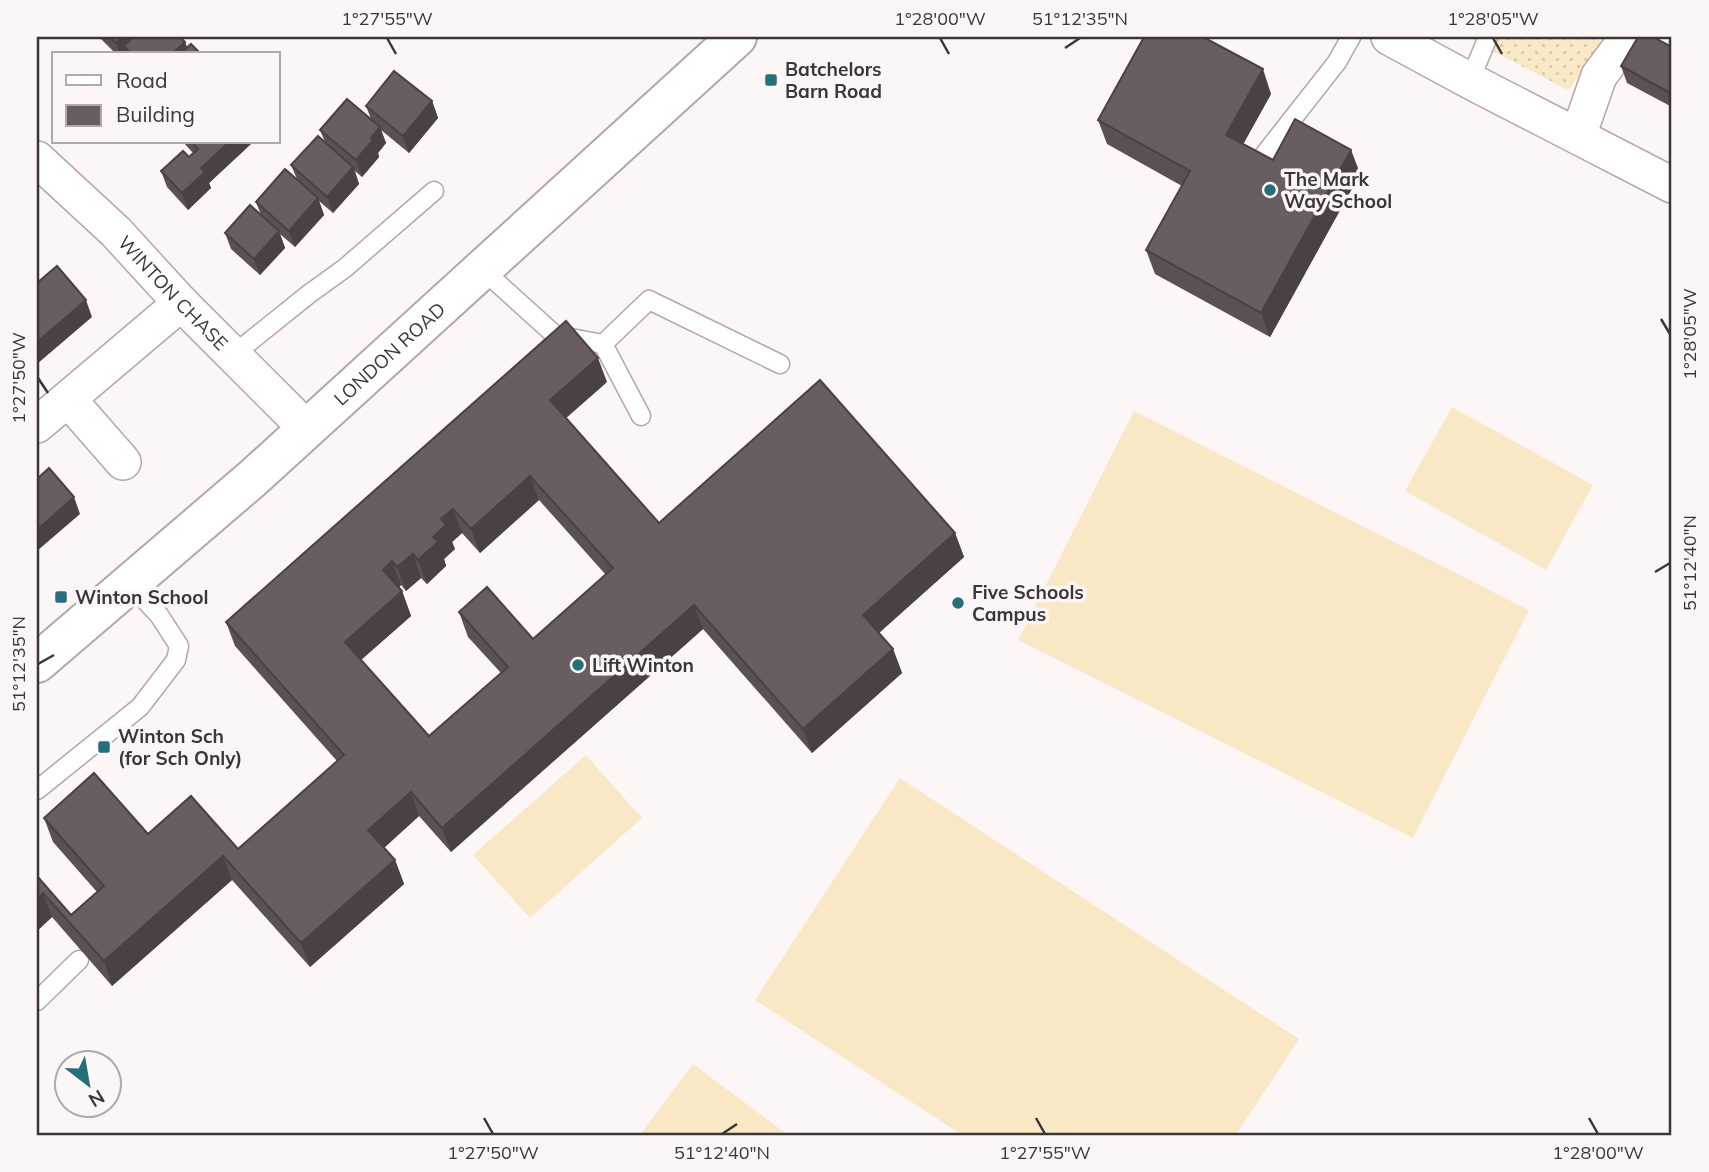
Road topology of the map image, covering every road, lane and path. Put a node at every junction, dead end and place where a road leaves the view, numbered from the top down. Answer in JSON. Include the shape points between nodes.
{"nodes":[{"id":1,"x":737,"y":37,"type":"edge"},
{"id":2,"x":1351,"y":37,"type":"edge"},
{"id":3,"x":1389,"y":37,"type":"edge"},
{"id":4,"x":1488,"y":37,"type":"edge"},
{"id":5,"x":1628,"y":37,"type":"edge"},
{"id":6,"x":1470,"y":80,"type":"junction"},
{"id":7,"x":1578,"y":136,"type":"junction"},
{"id":8,"x":37,"y":159,"type":"edge"},
{"id":9,"x":1253,"y":169,"type":"edge"},
{"id":10,"x":1672,"y":184,"type":"edge"},
{"id":11,"x":434,"y":191,"type":"dead end"},
{"id":12,"x":483,"y":270,"type":"junction"},
{"id":13,"x":181,"y":303,"type":"junction"},
{"id":14,"x":603,"y":344,"type":"junction"},
{"id":15,"x":233,"y":355,"type":"junction"},
{"id":16,"x":780,"y":364,"type":"dead end"},
{"id":17,"x":68,"y":399,"type":"junction"},
{"id":18,"x":641,"y":416,"type":"dead end"},
{"id":19,"x":37,"y":425,"type":"edge"},
{"id":20,"x":307,"y":429,"type":"junction"},
{"id":21,"x":123,"y":462,"type":"dead end"},
{"id":22,"x":130,"y":584,"type":"junction"},
{"id":23,"x":37,"y":663,"type":"edge"},
{"id":24,"x":37,"y":790,"type":"edge"},
{"id":25,"x":79,"y":960,"type":"edge"},
{"id":26,"x":37,"y":1001,"type":"edge"}],
"edges":[{"from":1,"to":12,"type":"street","name":"LONDON ROAD"},
{"from":2,"to":9,"type":"lane","via":[[1337,62]]},
{"from":3,"to":6,"type":"street"},
{"from":4,"to":6,"type":"lane"},
{"from":5,"to":7,"type":"street","via":[[1599,76]]},
{"from":6,"to":7,"type":"street"},
{"from":7,"to":10,"type":"street"},
{"from":8,"to":13,"type":"street","name":"WINTON CHASE","via":[[116,232]]},
{"from":11,"to":15,"type":"lane"},
{"from":12,"to":14,"type":"lane","via":[[555,335]]},
{"from":12,"to":20,"type":"street","name":"LONDON ROAD"},
{"from":13,"to":15,"type":"street","name":"WINTON CHASE"},
{"from":13,"to":17,"type":"street"},
{"from":14,"to":16,"type":"lane","via":[[649,300]]},
{"from":14,"to":18,"type":"lane"},
{"from":15,"to":20,"type":"street","name":"WINTON CHASE"},
{"from":17,"to":19,"type":"street"},
{"from":17,"to":21,"type":"street"},
{"from":20,"to":22,"type":"street","name":"LONDON ROAD"},
{"from":22,"to":23,"type":"street","name":"LONDON ROAD"},
{"from":22,"to":24,"type":"lane","via":[[159,615],[179,646],[176,660],[140,707]]},
{"from":25,"to":26,"type":"lane"}]}
